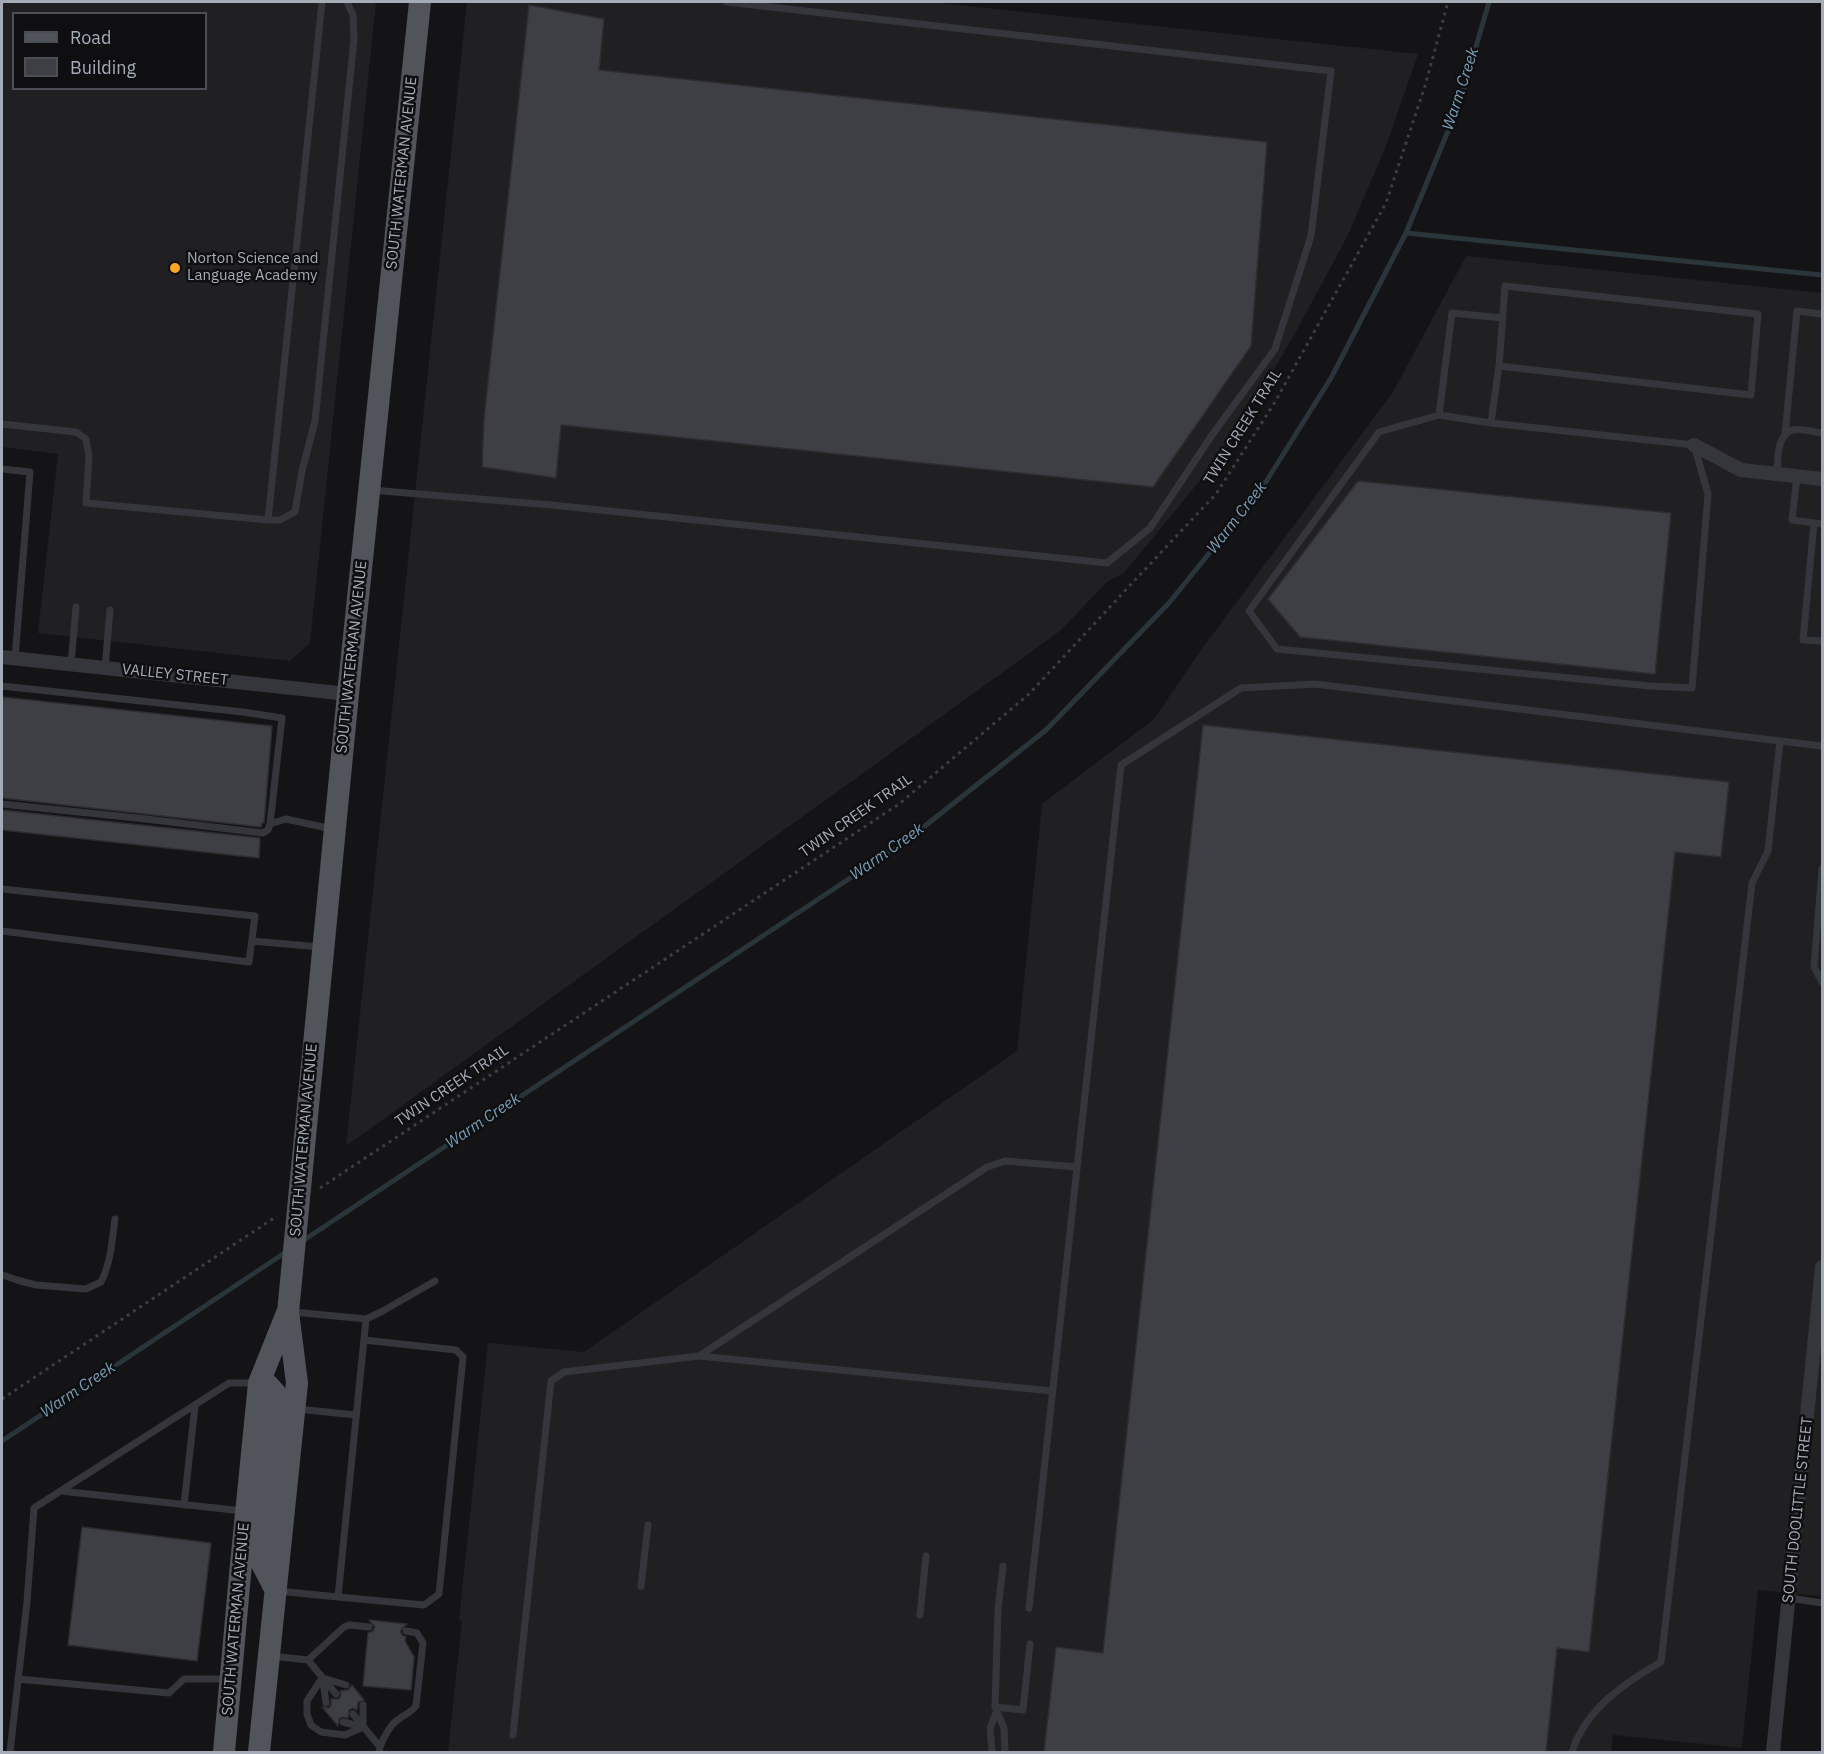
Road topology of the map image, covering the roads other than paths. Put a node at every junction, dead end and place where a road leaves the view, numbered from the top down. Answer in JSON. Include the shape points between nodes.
{"nodes":[{"id":1,"x":322,"y":2,"type":"edge"},
{"id":2,"x":347,"y":2,"type":"edge"},
{"id":3,"x":420,"y":2,"type":"edge"},
{"id":4,"x":727,"y":2,"type":"edge"},
{"id":5,"x":1822,"y":314,"type":"edge"},
{"id":6,"x":1503,"y":318,"type":"junction"},
{"id":7,"x":1499,"y":366,"type":"junction"},
{"id":8,"x":1439,"y":415,"type":"junction"},
{"id":9,"x":1491,"y":423,"type":"junction"},
{"id":10,"x":2,"y":424,"type":"edge"},
{"id":11,"x":1822,"y":433,"type":"edge"},
{"id":12,"x":1785,"y":434,"type":"junction"},
{"id":13,"x":1694,"y":445,"type":"junction"},
{"id":14,"x":2,"y":469,"type":"edge"},
{"id":15,"x":1777,"y":474,"type":"junction"},
{"id":16,"x":1797,"y":476,"type":"junction"},
{"id":17,"x":1822,"y":479,"type":"edge"},
{"id":18,"x":369,"y":489,"type":"junction"},
{"id":19,"x":268,"y":520,"type":"junction"},
{"id":20,"x":1818,"y":523,"type":"edge"},
{"id":21,"x":76,"y":607,"type":"dead end"},
{"id":22,"x":110,"y":610,"type":"dead end"},
{"id":23,"x":1822,"y":641,"type":"edge"},
{"id":24,"x":8,"y":658,"type":"edge"},
{"id":25,"x":71,"y":664,"type":"junction"},
{"id":26,"x":105,"y":668,"type":"junction"},
{"id":27,"x":2,"y":686,"type":"edge"},
{"id":28,"x":348,"y":694,"type":"junction"},
{"id":29,"x":1780,"y":741,"type":"junction"},
{"id":30,"x":1822,"y":746,"type":"edge"},
{"id":31,"x":2,"y":804,"type":"edge"},
{"id":32,"x":270,"y":824,"type":"junction"},
{"id":33,"x":334,"y":829,"type":"junction"},
{"id":34,"x":1822,"y":869,"type":"edge"},
{"id":35,"x":2,"y":890,"type":"edge"},
{"id":36,"x":2,"y":931,"type":"edge"},
{"id":37,"x":252,"y":941,"type":"junction"},
{"id":38,"x":323,"y":947,"type":"junction"},
{"id":39,"x":1822,"y":982,"type":"edge"},
{"id":40,"x":1077,"y":1167,"type":"junction"},
{"id":41,"x":115,"y":1219,"type":"dead end"},
{"id":42,"x":1822,"y":1267,"type":"edge"},
{"id":43,"x":3,"y":1275,"type":"edge"},
{"id":44,"x":435,"y":1281,"type":"dead end"},
{"id":45,"x":288,"y":1312,"type":"junction"},
{"id":46,"x":366,"y":1319,"type":"junction"},
{"id":47,"x":364,"y":1340,"type":"junction"},
{"id":48,"x":699,"y":1356,"type":"junction"},
{"id":49,"x":259,"y":1383,"type":"junction"},
{"id":50,"x":1052,"y":1391,"type":"junction"},
{"id":51,"x":195,"y":1406,"type":"junction"},
{"id":52,"x":294,"y":1409,"type":"junction"},
{"id":53,"x":356,"y":1415,"type":"junction"},
{"id":54,"x":61,"y":1491,"type":"junction"},
{"id":55,"x":184,"y":1505,"type":"junction"},
{"id":56,"x":246,"y":1512,"type":"junction"},
{"id":57,"x":648,"y":1525,"type":"dead end"},
{"id":58,"x":926,"y":1556,"type":"dead end"},
{"id":59,"x":1003,"y":1566,"type":"dead end"},
{"id":60,"x":641,"y":1586,"type":"dead end"},
{"id":61,"x":276,"y":1591,"type":"junction"},
{"id":62,"x":338,"y":1597,"type":"junction"},
{"id":63,"x":1789,"y":1598,"type":"junction"},
{"id":64,"x":1822,"y":1603,"type":"edge"},
{"id":65,"x":1029,"y":1608,"type":"dead end"},
{"id":66,"x":921,"y":1615,"type":"dead end"},
{"id":67,"x":369,"y":1627,"type":"dead end"},
{"id":68,"x":406,"y":1631,"type":"dead end"},
{"id":69,"x":1030,"y":1644,"type":"dead end"},
{"id":70,"x":269,"y":1655,"type":"junction"},
{"id":71,"x":308,"y":1660,"type":"junction"},
{"id":72,"x":322,"y":1678,"type":"junction"},
{"id":73,"x":18,"y":1679,"type":"junction"},
{"id":74,"x":231,"y":1680,"type":"junction"},
{"id":75,"x":346,"y":1685,"type":"dead end"},
{"id":76,"x":336,"y":1694,"type":"dead end"},
{"id":77,"x":327,"y":1703,"type":"dead end"},
{"id":78,"x":363,"y":1705,"type":"dead end"},
{"id":79,"x":996,"y":1710,"type":"junction"},
{"id":80,"x":353,"y":1714,"type":"dead end"},
{"id":81,"x":343,"y":1722,"type":"dead end"},
{"id":82,"x":363,"y":1727,"type":"junction"},
{"id":83,"x":513,"y":1735,"type":"dead end"},
{"id":84,"x":379,"y":1750,"type":"edge"},
{"id":85,"x":10,"y":1752,"type":"edge"},
{"id":86,"x":224,"y":1752,"type":"edge"},
{"id":87,"x":260,"y":1752,"type":"edge"},
{"id":88,"x":992,"y":1752,"type":"edge"},
{"id":89,"x":1005,"y":1752,"type":"edge"},
{"id":90,"x":1572,"y":1752,"type":"edge"},
{"id":91,"x":1773,"y":1752,"type":"edge"}],
"edges":[{"from":1,"to":19,"type":"lane"},
{"from":2,"to":19,"type":"lane","via":[[354,15],[354,39],[315,421],[295,512],[280,520]]},
{"from":3,"to":18,"type":"main road","name":"SOUTH WATERMAN AVENUE"},
{"from":4,"to":18,"type":"lane","via":[[1331,71],[1311,236],[1275,350],[1150,528],[1107,563]]},
{"from":5,"to":12,"type":"lane","via":[[1797,311]]},
{"from":6,"to":7,"type":"lane"},
{"from":6,"to":7,"type":"lane","via":[[1505,286],[1758,314],[1751,395]]},
{"from":6,"to":8,"type":"lane","via":[[1452,313]]},
{"from":7,"to":9,"type":"lane"},
{"from":8,"to":9,"type":"lane"},
{"from":8,"to":13,"type":"lane","via":[[1379,432],[1249,611],[1277,649],[1692,688],[1708,494]]},
{"from":9,"to":13,"type":"lane"},
{"from":10,"to":19,"type":"lane","via":[[76,432],[86,439],[86,503]]},
{"from":11,"to":12,"type":"lane","via":[[1793,430]]},
{"from":12,"to":15,"type":"lane"},
{"from":13,"to":15,"type":"street","via":[[1741,470]]},
{"from":14,"to":24,"type":"lane","via":[[30,472]]},
{"from":15,"to":16,"type":"street"},
{"from":16,"to":17,"type":"street"},
{"from":16,"to":20,"type":"lane","via":[[1792,520]]},
{"from":18,"to":28,"type":"main road","name":"SOUTH WATERMAN AVENUE"},
{"from":20,"to":23,"type":"lane","via":[[1803,639]]},
{"from":21,"to":25,"type":"lane"},
{"from":22,"to":26,"type":"lane"},
{"from":24,"to":25,"type":"street","name":"VALLEY STREET"},
{"from":25,"to":26,"type":"street","name":"VALLEY STREET"},
{"from":26,"to":28,"type":"street","name":"VALLEY STREET"},
{"from":27,"to":32,"type":"lane","via":[[282,718]]},
{"from":28,"to":33,"type":"main road","name":"SOUTH WATERMAN AVENUE"},
{"from":29,"to":30,"type":"lane"},
{"from":29,"to":40,"type":"lane","via":[[1315,684],[1241,688],[1121,765]]},
{"from":29,"to":90,"type":"lane","via":[[1768,851],[1752,883],[1661,1662],[1629,1680],[1591,1716]]},
{"from":31,"to":32,"type":"lane","via":[[259,833],[268,830]]},
{"from":32,"to":33,"type":"lane","via":[[286,819]]},
{"from":33,"to":38,"type":"main road","name":"SOUTH WATERMAN AVENUE"},
{"from":34,"to":39,"type":"lane","via":[[1814,967]]},
{"from":35,"to":37,"type":"lane","via":[[255,916]]},
{"from":36,"to":37,"type":"lane","via":[[249,962]]},
{"from":37,"to":38,"type":"lane"},
{"from":38,"to":45,"type":"main road","name":"SOUTH WATERMAN AVENUE"},
{"from":40,"to":48,"type":"lane","via":[[1005,1161],[987,1167]]},
{"from":40,"to":50,"type":"lane"},
{"from":41,"to":43,"type":"lane","via":[[107,1270],[101,1282],[86,1289],[36,1285]]},
{"from":42,"to":63,"type":"street","name":"SOUTH DOOLITTLE STREET"},
{"from":44,"to":46,"type":"lane"},
{"from":45,"to":46,"type":"lane"},
{"from":45,"to":49,"type":"main road","name":"SOUTH WATERMAN AVENUE"},
{"from":45,"to":52,"type":"main road","name":"SOUTH WATERMAN AVENUE","via":[[297,1383]]},
{"from":46,"to":47,"type":"lane"},
{"from":47,"to":53,"type":"lane"},
{"from":47,"to":62,"type":"lane","via":[[456,1350],[462,1357],[439,1594],[424,1605]]},
{"from":48,"to":50,"type":"lane"},
{"from":48,"to":83,"type":"lane","via":[[564,1372],[551,1381]]},
{"from":49,"to":51,"type":"lane","via":[[229,1383]]},
{"from":49,"to":56,"type":"main road","name":"SOUTH WATERMAN AVENUE"},
{"from":49,"to":61,"type":"main road","via":[[268,1384],[276,1394],[259,1558]]},
{"from":50,"to":65,"type":"lane"},
{"from":51,"to":54,"type":"lane"},
{"from":51,"to":55,"type":"lane"},
{"from":52,"to":53,"type":"lane"},
{"from":52,"to":61,"type":"main road","name":"SOUTH WATERMAN AVENUE"},
{"from":53,"to":62,"type":"lane"},
{"from":54,"to":55,"type":"lane"},
{"from":54,"to":73,"type":"lane","via":[[34,1508]]},
{"from":55,"to":56,"type":"lane"},
{"from":56,"to":74,"type":"main road","name":"SOUTH WATERMAN AVENUE"},
{"from":57,"to":60,"type":"lane"},
{"from":58,"to":66,"type":"lane"},
{"from":59,"to":79,"type":"lane"},
{"from":61,"to":62,"type":"lane"},
{"from":61,"to":70,"type":"main road","name":"SOUTH WATERMAN AVENUE"},
{"from":63,"to":64,"type":"lane"},
{"from":63,"to":91,"type":"street","name":"SOUTH DOOLITTLE STREET"},
{"from":67,"to":71,"type":"lane","via":[[344,1627]]},
{"from":68,"to":84,"type":"lane","via":[[417,1633],[423,1643],[416,1706],[393,1724]]},
{"from":69,"to":79,"type":"lane","via":[[1023,1710]]},
{"from":70,"to":71,"type":"lane"},
{"from":70,"to":87,"type":"main road","name":"SOUTH WATERMAN AVENUE"},
{"from":71,"to":72,"type":"lane"},
{"from":72,"to":75,"type":"lane"},
{"from":72,"to":76,"type":"lane"},
{"from":72,"to":77,"type":"lane"},
{"from":72,"to":82,"type":"lane","via":[[307,1701],[312,1725],[321,1732],[345,1735]]},
{"from":73,"to":74,"type":"lane","via":[[169,1693],[184,1679]]},
{"from":73,"to":85,"type":"lane"},
{"from":74,"to":86,"type":"main road","name":"SOUTH WATERMAN AVENUE"},
{"from":78,"to":82,"type":"lane"},
{"from":79,"to":88,"type":"lane","via":[[990,1728]]},
{"from":79,"to":89,"type":"lane","via":[[1004,1728]]},
{"from":80,"to":82,"type":"lane"},
{"from":81,"to":82,"type":"lane"},
{"from":82,"to":84,"type":"lane"}]}
